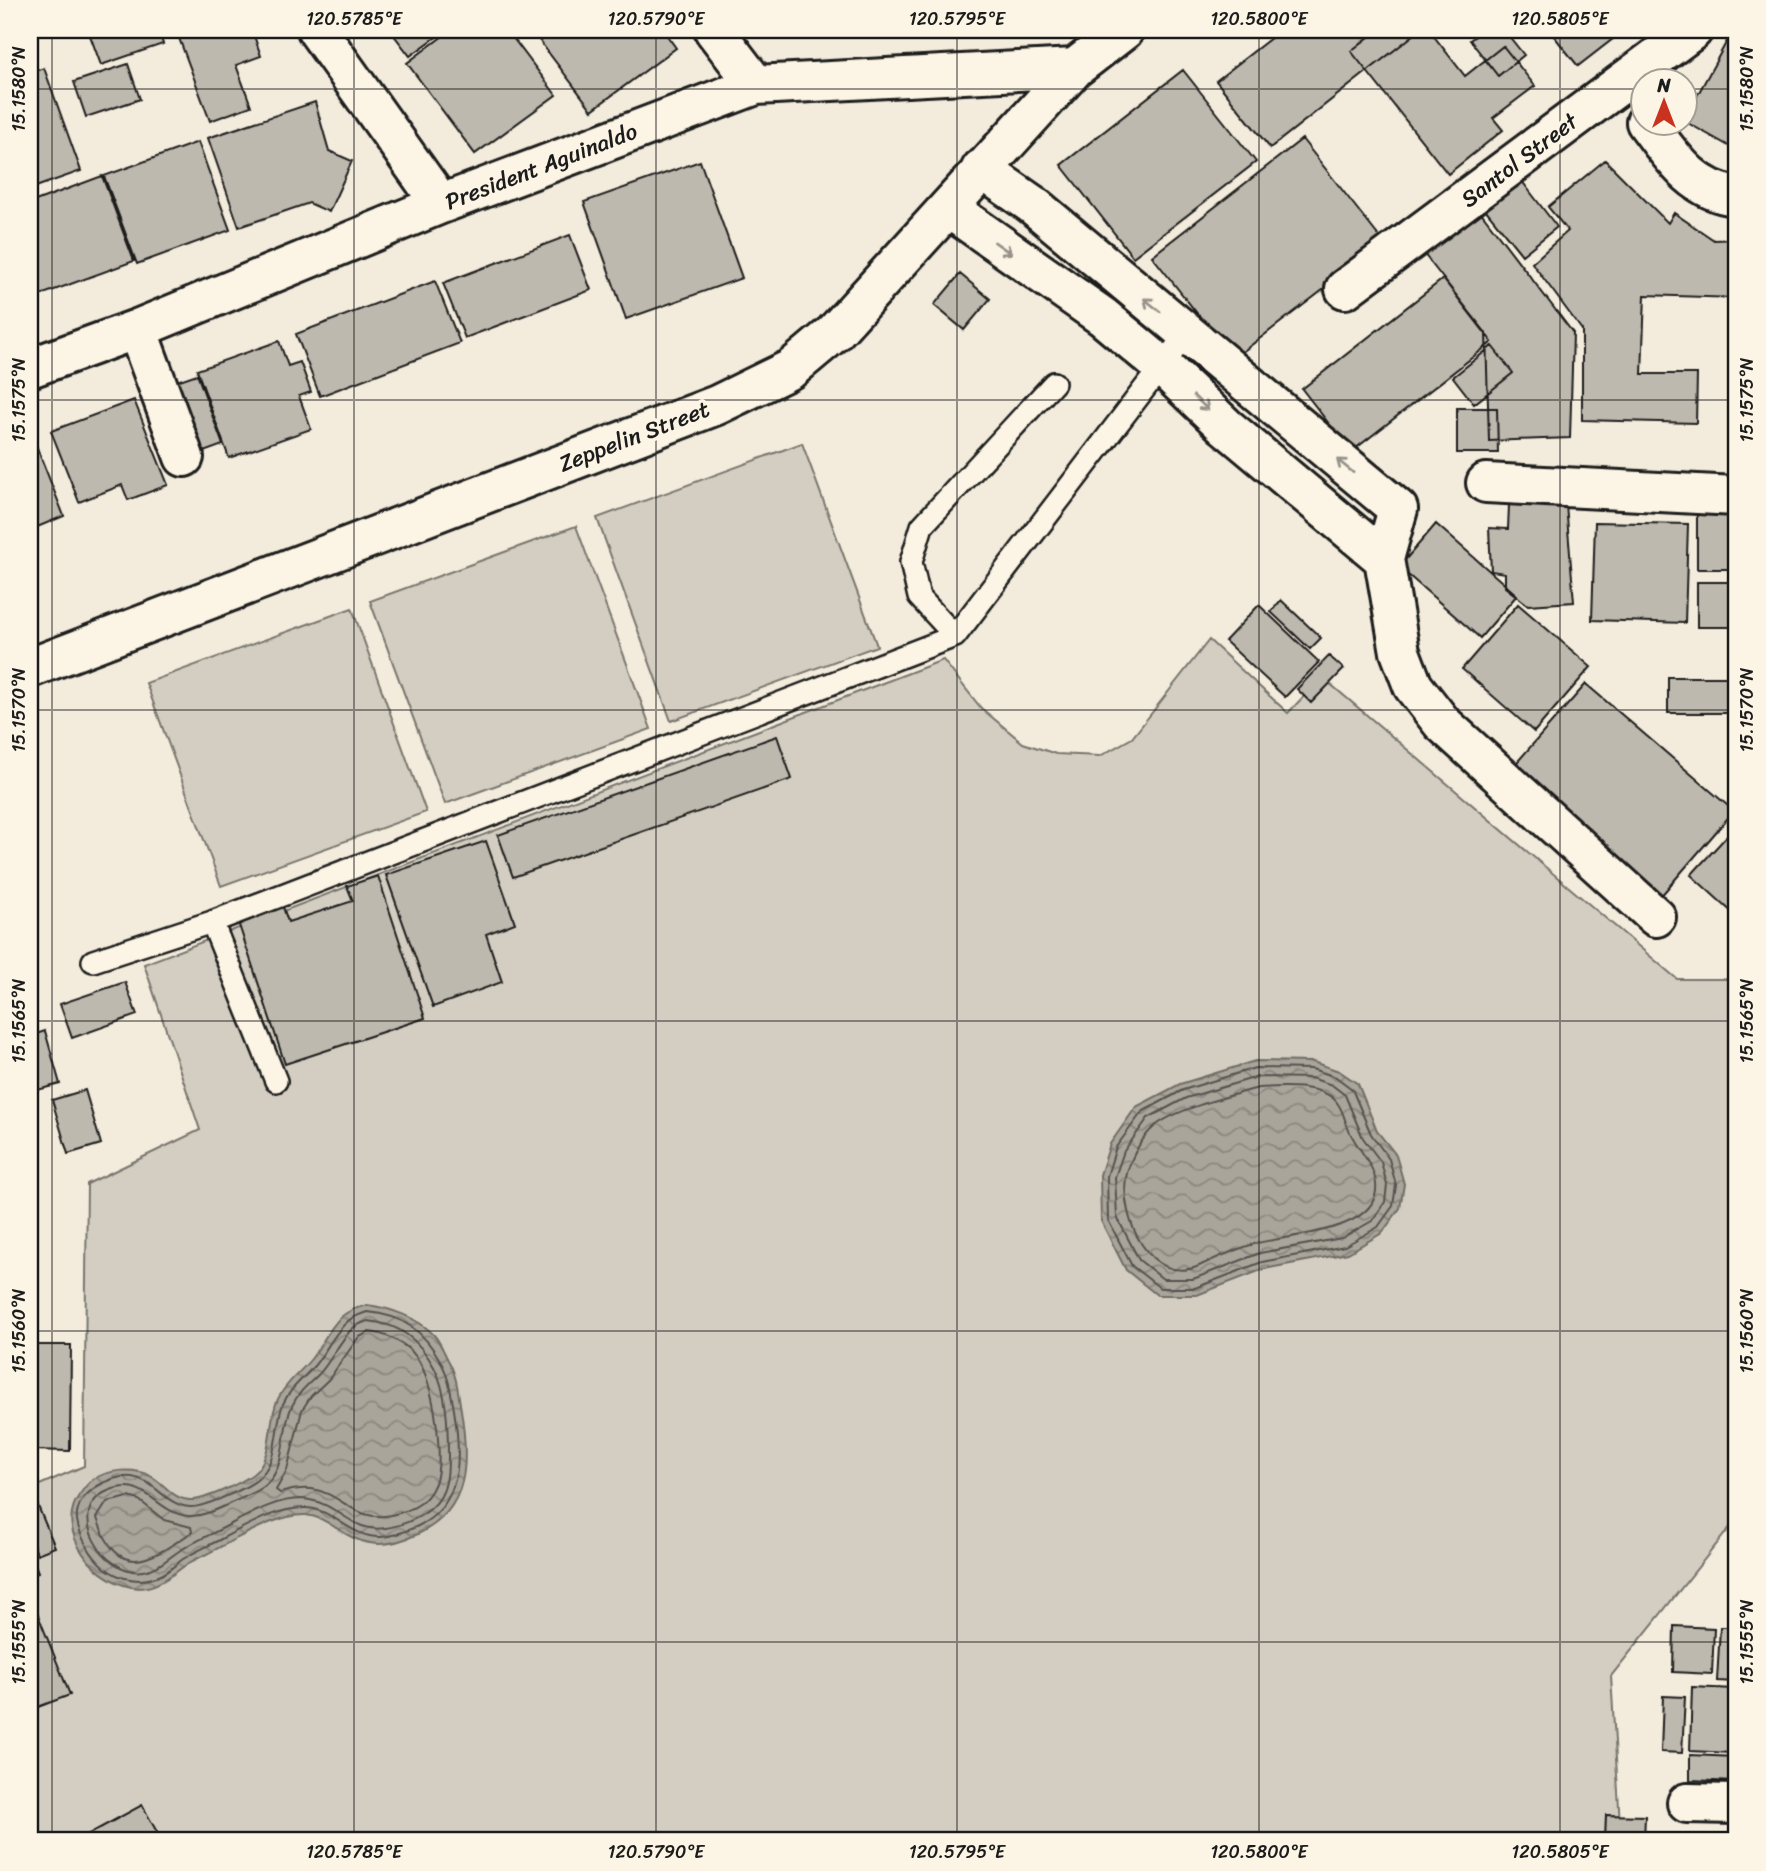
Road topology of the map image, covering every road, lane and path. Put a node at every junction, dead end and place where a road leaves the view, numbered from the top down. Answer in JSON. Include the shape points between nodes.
{"nodes":[{"id":1,"x":317,"y":30,"type":"edge"},
{"id":2,"x":713,"y":30,"type":"edge"},
{"id":3,"x":1124,"y":30,"type":"edge"},
{"id":4,"x":1693,"y":30,"type":"edge"},
{"id":5,"x":1075,"y":68,"type":"junction"},
{"id":6,"x":756,"y":85,"type":"junction"},
{"id":7,"x":1619,"y":86,"type":"junction"},
{"id":8,"x":1630,"y":100,"type":"edge"},
{"id":9,"x":1657,"y":136,"type":"edge"},
{"id":10,"x":981,"y":169,"type":"junction"},
{"id":11,"x":1736,"y":196,"type":"edge"},
{"id":12,"x":441,"y":204,"type":"junction"},
{"id":13,"x":948,"y":208,"type":"junction"},
{"id":14,"x":1345,"y":289,"type":"dead end"},
{"id":15,"x":138,"y":329,"type":"junction"},
{"id":16,"x":1187,"y":333,"type":"junction"},
{"id":17,"x":1163,"y":367,"type":"junction"},
{"id":18,"x":30,"y":368,"type":"edge"},
{"id":19,"x":1054,"y":383,"type":"dead end"},
{"id":20,"x":184,"y":457,"type":"dead end"},
{"id":21,"x":1486,"y":483,"type":"dead end"},
{"id":22,"x":1736,"y":496,"type":"edge"},
{"id":23,"x":1384,"y":559,"type":"junction"},
{"id":24,"x":955,"y":636,"type":"junction"},
{"id":25,"x":30,"y":668,"type":"edge"},
{"id":26,"x":1656,"y":917,"type":"dead end"},
{"id":27,"x":212,"y":922,"type":"junction"},
{"id":28,"x":93,"y":961,"type":"dead end"},
{"id":29,"x":276,"y":1081,"type":"dead end"},
{"id":30,"x":1687,"y":1803,"type":"dead end"},
{"id":31,"x":1736,"y":1804,"type":"edge"}],
"edges":[{"from":1,"to":12,"type":"street"},
{"from":2,"to":6,"type":"street"},
{"from":3,"to":5,"type":"street","name":"Zeppelin Street"},
{"from":4,"to":7,"type":"street","name":"Santol Street"},
{"from":5,"to":6,"type":"street","name":"President Aguinaldo"},
{"from":5,"to":10,"type":"street","name":"Zeppelin Street"},
{"from":6,"to":12,"type":"street","name":"President Aguinaldo"},
{"from":7,"to":8,"type":"street"},
{"from":7,"to":14,"type":"street","name":"Santol Street"},
{"from":9,"to":11,"type":"street","via":[[1693,177],[1721,194]]},
{"from":10,"to":13,"type":"street","name":"Zeppelin Street"},
{"from":16,"to":10,"type":"street","one_way":true,"via":[[1033,205]]},
{"from":12,"to":15,"type":"street","name":"President Aguinaldo"},
{"from":13,"to":17,"type":"street","one_way":true,"via":[[1103,317]]},
{"from":13,"to":25,"type":"street","name":"Zeppelin Street","via":[[834,333],[791,369],[717,405]]},
{"from":15,"to":18,"type":"street","name":"President Aguinaldo"},
{"from":15,"to":20,"type":"street"},
{"from":16,"to":17,"type":"lane"},
{"from":23,"to":16,"type":"street","one_way":true,"via":[[1398,509]]},
{"from":17,"to":23,"type":"street","one_way":true,"via":[[1225,426]]},
{"from":17,"to":24,"type":"lane"},
{"from":19,"to":24,"type":"lane","via":[[922,526],[911,562],[919,597]]},
{"from":21,"to":22,"type":"street"},
{"from":23,"to":26,"type":"street","via":[[1400,652],[1413,686],[1480,760]]},
{"from":24,"to":27,"type":"lane"},
{"from":27,"to":28,"type":"lane"},
{"from":27,"to":29,"type":"lane"},
{"from":30,"to":31,"type":"street"}]}
